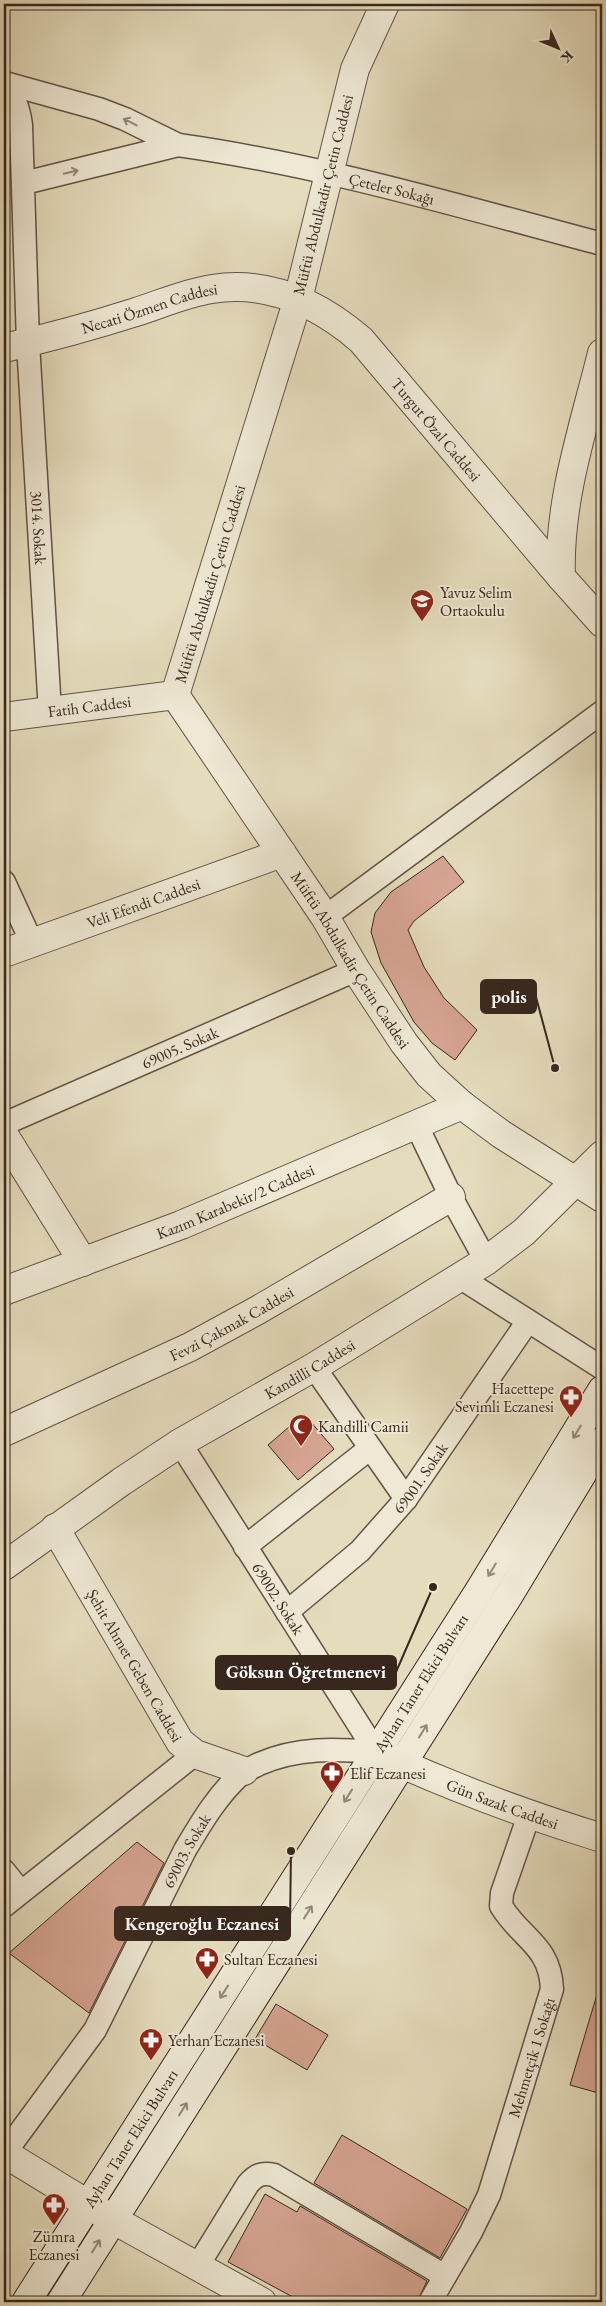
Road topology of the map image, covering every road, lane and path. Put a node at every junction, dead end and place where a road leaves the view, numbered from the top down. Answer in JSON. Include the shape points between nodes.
{"nodes":[{"id":1,"x":385,"y":4,"type":"edge"},
{"id":2,"x":4,"y":83,"type":"edge"},
{"id":3,"x":178,"y":146,"type":"junction"},
{"id":4,"x":330,"y":173,"type":"junction"},
{"id":5,"x":24,"y":183,"type":"junction"},
{"id":6,"x":602,"y":244,"type":"edge"},
{"id":7,"x":298,"y":299,"type":"junction"},
{"id":8,"x":16,"y":345,"type":"edge"},
{"id":9,"x":602,"y":353,"type":"edge"},
{"id":10,"x":561,"y":577,"type":"junction"},
{"id":11,"x":602,"y":623,"type":"edge"},
{"id":12,"x":175,"y":695,"type":"junction"},
{"id":13,"x":50,"y":712,"type":"junction"},
{"id":14,"x":602,"y":712,"type":"edge"},
{"id":15,"x":4,"y":717,"type":"edge"},
{"id":16,"x":282,"y":853,"type":"junction"},
{"id":17,"x":4,"y":882,"type":"edge"},
{"id":18,"x":325,"y":917,"type":"junction"},
{"id":19,"x":32,"y":943,"type":"junction"},
{"id":20,"x":4,"y":953,"type":"edge"},
{"id":21,"x":356,"y":970,"type":"junction"},
{"id":22,"x":462,"y":1104,"type":"junction"},
{"id":23,"x":4,"y":1124,"type":"edge"},
{"id":24,"x":416,"y":1124,"type":"junction"},
{"id":25,"x":4,"y":1135,"type":"edge"},
{"id":26,"x":602,"y":1155,"type":"edge"},
{"id":27,"x":575,"y":1183,"type":"junction"},
{"id":28,"x":451,"y":1197,"type":"junction"},
{"id":29,"x":602,"y":1198,"type":"edge"},
{"id":30,"x":486,"y":1261,"type":"junction"},
{"id":31,"x":83,"y":1262,"type":"junction"},
{"id":32,"x":461,"y":1278,"type":"junction"},
{"id":33,"x":4,"y":1291,"type":"edge"},
{"id":34,"x":528,"y":1321,"type":"junction"},
{"id":35,"x":314,"y":1367,"type":"junction"},
{"id":36,"x":602,"y":1368,"type":"edge"},
{"id":37,"x":602,"y":1390,"type":"edge"},
{"id":38,"x":4,"y":1432,"type":"edge"},
{"id":39,"x":602,"y":1441,"type":"edge"},
{"id":40,"x":180,"y":1444,"type":"junction"},
{"id":41,"x":369,"y":1449,"type":"junction"},
{"id":42,"x":406,"y":1499,"type":"junction"},
{"id":43,"x":55,"y":1528,"type":"junction"},
{"id":44,"x":244,"y":1547,"type":"junction"},
{"id":45,"x":4,"y":1566,"type":"edge"},
{"id":46,"x":287,"y":1612,"type":"junction"},
{"id":47,"x":376,"y":1752,"type":"junction"},
{"id":48,"x":194,"y":1754,"type":"junction"},
{"id":49,"x":402,"y":1764,"type":"junction"},
{"id":50,"x":244,"y":1771,"type":"junction"},
{"id":51,"x":529,"y":1815,"type":"junction"},
{"id":52,"x":602,"y":1838,"type":"edge"},
{"id":53,"x":4,"y":1871,"type":"edge"},
{"id":54,"x":12,"y":1899,"type":"edge"},
{"id":55,"x":4,"y":2154,"type":"edge"},
{"id":56,"x":88,"y":2205,"type":"junction"},
{"id":57,"x":112,"y":2219,"type":"junction"},
{"id":58,"x":197,"y":2266,"type":"junction"},
{"id":59,"x":444,"y":2276,"type":"junction"},
{"id":60,"x":246,"y":2298,"type":"edge"},
{"id":61,"x":26,"y":2302,"type":"edge"},
{"id":62,"x":61,"y":2302,"type":"edge"},
{"id":63,"x":430,"y":2302,"type":"edge"}],
"edges":[{"from":1,"to":4,"type":"street","name":"Müftü Abdulkadir Çetin Caddesi","via":[[354,70]]},
{"from":3,"to":2,"type":"street","name":"Çeteler Sokağı","one_way":true,"via":[[99,109]]},
{"from":2,"to":5,"type":"street","name":"3014. Sokak","via":[[19,109]]},
{"from":3,"to":4,"type":"street","name":"Çeteler Sokağı","via":[[257,157]]},
{"from":5,"to":3,"type":"street","name":"Çeteler Sokağı","one_way":true},
{"from":4,"to":6,"type":"street","name":"Çeteler Sokağı"},
{"from":4,"to":7,"type":"street","name":"Müftü Abdulkadir Çetin Caddesi"},
{"from":5,"to":8,"type":"street","name":"3014. Sokak"},
{"from":7,"to":8,"type":"street","name":"Necati Özmen Caddesi","via":[[267,290],[213,289]]},
{"from":7,"to":10,"type":"street","name":"Turgut Özal Caddesi","via":[[342,323],[361,340]]},
{"from":7,"to":12,"type":"street","name":"Müftü Abdulkadir Çetin Caddesi"},
{"from":8,"to":13,"type":"street","name":"3014. Sokak"},
{"from":9,"to":10,"type":"street","via":[[571,479],[560,547]]},
{"from":10,"to":11,"type":"street","name":"Turgut Özal Caddesi"},
{"from":12,"to":13,"type":"street","name":"Fatih Caddesi"},
{"from":12,"to":16,"type":"street","name":"Müftü Abdulkadir Çetin Caddesi"},
{"from":13,"to":15,"type":"street","name":"Fatih Caddesi"},
{"from":14,"to":18,"type":"street"},
{"from":16,"to":18,"type":"street","name":"Müftü Abdulkadir Çetin Caddesi"},
{"from":16,"to":19,"type":"street","name":"Veli Efendi Caddesi"},
{"from":17,"to":19,"type":"street"},
{"from":18,"to":21,"type":"street","name":"Müftü Abdulkadir Çetin Caddesi"},
{"from":19,"to":20,"type":"street","name":"Veli Efendi Caddesi"},
{"from":21,"to":22,"type":"street","name":"Müftü Abdulkadir Çetin Caddesi","via":[[429,1075]]},
{"from":21,"to":23,"type":"street","name":"69005. Sokak"},
{"from":22,"to":24,"type":"street","name":"Kazım Karabekir/2 Caddesi"},
{"from":22,"to":27,"type":"street","name":"Müftü Abdulkadir Çetin Caddesi"},
{"from":24,"to":28,"type":"street"},
{"from":24,"to":31,"type":"street","name":"Kazım Karabekir/2 Caddesi","via":[[181,1225]]},
{"from":25,"to":31,"type":"street"},
{"from":26,"to":27,"type":"street","name":"Kandilli Caddesi"},
{"from":27,"to":29,"type":"street","name":"Müftü Abdulkadir Çetin Caddesi"},
{"from":27,"to":30,"type":"street","name":"Kandilli Caddesi","via":[[524,1232]]},
{"from":28,"to":30,"type":"street"},
{"from":28,"to":38,"type":"street","name":"Fevzi Çakmak Caddesi","via":[[190,1347]]},
{"from":30,"to":32,"type":"street","name":"Kandilli Caddesi"},
{"from":31,"to":33,"type":"street","name":"Kazım Karabekir/2 Caddesi"},
{"from":32,"to":34,"type":"street"},
{"from":32,"to":35,"type":"street","name":"Kandilli Caddesi"},
{"from":34,"to":36,"type":"street"},
{"from":34,"to":42,"type":"street","name":"69001. Sokak"},
{"from":35,"to":40,"type":"street","name":"Kandilli Caddesi"},
{"from":35,"to":41,"type":"street"},
{"from":37,"to":47,"type":"street","name":"Ayhan Taner Ekici Bulvarı","one_way":true},
{"from":49,"to":39,"type":"street","name":"Ayhan Taner Ekici Bulvarı","one_way":true},
{"from":40,"to":43,"type":"street","name":"Kandilli Caddesi"},
{"from":40,"to":44,"type":"street","name":"69002. Sokak"},
{"from":41,"to":42,"type":"street"},
{"from":41,"to":44,"type":"street"},
{"from":42,"to":46,"type":"street","name":"69001. Sokak","via":[[360,1551]]},
{"from":43,"to":45,"type":"street","name":"Kandilli Caddesi"},
{"from":43,"to":48,"type":"street","name":"Şehit Ahmet Geben Caddesi","via":[[180,1742]]},
{"from":44,"to":46,"type":"street","name":"69002. Sokak"},
{"from":46,"to":47,"type":"street","name":"69002. Sokak"},
{"from":47,"to":49,"type":"street","name":"Gün Sazak Caddesi"},
{"from":47,"to":50,"type":"street","name":"69003. Sokak","via":[[311,1749],[277,1756]]},
{"from":47,"to":56,"type":"street","name":"Ayhan Taner Ekici Bulvarı","one_way":true},
{"from":48,"to":50,"type":"street","name":"Şehit Ahmet Geben Caddesi"},
{"from":48,"to":54,"type":"street"},
{"from":49,"to":51,"type":"street","name":"Gün Sazak Caddesi"},
{"from":57,"to":49,"type":"street","name":"Ayhan Taner Ekici Bulvarı","one_way":true},
{"from":50,"to":55,"type":"street","name":"69003. Sokak","via":[[202,1821],[185,1850],[95,2030]]},
{"from":51,"to":52,"type":"street","name":"Gün Sazak Caddesi"},
{"from":51,"to":59,"type":"street","name":"Mehmetçik 1 Sokağı","via":[[502,1893],[501,1906],[549,1965],[552,1989],[488,2195],[471,2232]]},
{"from":53,"to":54,"type":"street"},
{"from":55,"to":56,"type":"street"},
{"from":56,"to":57,"type":"street"},
{"from":56,"to":61,"type":"street","name":"Ayhan Taner Ekici Bulvarı"},
{"from":57,"to":58,"type":"street"},
{"from":62,"to":57,"type":"street","name":"Ayhan Taner Ekici Bulvarı","one_way":true},
{"from":58,"to":59,"type":"street","via":[[248,2184],[255,2176],[264,2173],[274,2175]]},
{"from":58,"to":60,"type":"street"},
{"from":59,"to":63,"type":"street","name":"Mehmetçik 1 Sokağı"}]}
